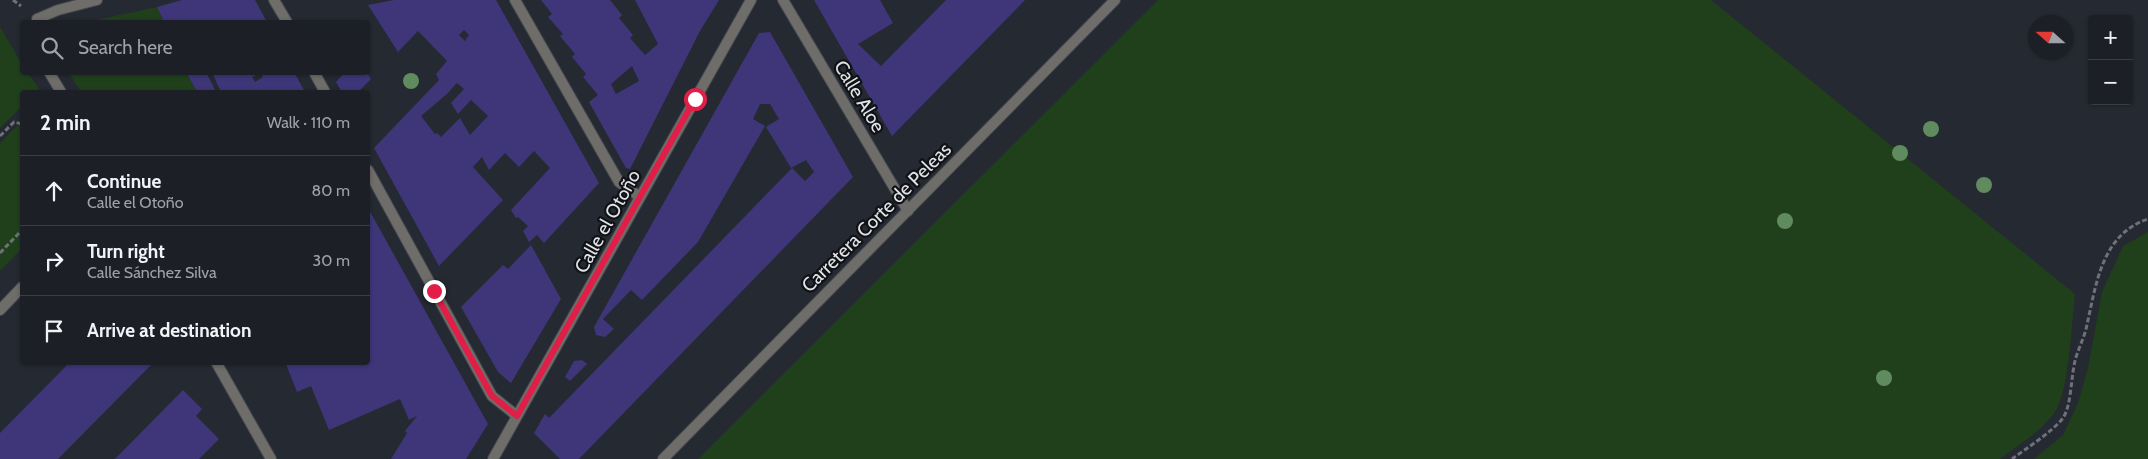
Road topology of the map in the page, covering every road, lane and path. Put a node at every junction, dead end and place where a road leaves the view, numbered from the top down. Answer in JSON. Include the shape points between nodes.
{"nodes":[{"id":1,"x":97,"y":0,"type":"edge"},
{"id":2,"x":274,"y":0,"type":"edge"},
{"id":3,"x":515,"y":0,"type":"edge"},
{"id":4,"x":751,"y":0,"type":"edge"},
{"id":5,"x":783,"y":0,"type":"edge"},
{"id":6,"x":1115,"y":0,"type":"edge"},
{"id":7,"x":39,"y":20,"type":"edge"},
{"id":8,"x":286,"y":20,"type":"edge"},
{"id":9,"x":51,"y":75,"type":"edge"},
{"id":10,"x":316,"y":75,"type":"edge"},
{"id":11,"x":60,"y":90,"type":"edge"},
{"id":12,"x":324,"y":90,"type":"edge"},
{"id":13,"x":20,"y":124,"type":"edge"},
{"id":14,"x":0,"y":136,"type":"edge"},
{"id":15,"x":370,"y":174,"type":"edge"},
{"id":16,"x":640,"y":197,"type":"junction"},
{"id":17,"x":908,"y":211,"type":"junction"},
{"id":18,"x":2148,"y":219,"type":"edge"},
{"id":19,"x":20,"y":232,"type":"edge"},
{"id":20,"x":0,"y":253,"type":"edge"},
{"id":21,"x":20,"y":289,"type":"edge"},
{"id":22,"x":0,"y":310,"type":"edge"},
{"id":23,"x":218,"y":365,"type":"edge"},
{"id":24,"x":517,"y":416,"type":"junction"},
{"id":25,"x":271,"y":459,"type":"edge"},
{"id":26,"x":493,"y":459,"type":"edge"},
{"id":27,"x":663,"y":459,"type":"edge"},
{"id":28,"x":2012,"y":459,"type":"edge"}],
"edges":[{"from":1,"to":7,"type":"street","via":[[58,10]]},
{"from":2,"to":8,"type":"street"},
{"from":3,"to":16,"type":"street","via":[[619,182]]},
{"from":4,"to":16,"type":"street","name":"Calle el Otoño"},
{"from":5,"to":17,"type":"street","name":"Calle Aloe"},
{"from":6,"to":17,"type":"street","name":"Carretera Corte de Peleas"},
{"from":9,"to":11,"type":"street"},
{"from":10,"to":12,"type":"street"},
{"from":13,"to":14,"type":"path","via":[[14,122]]},
{"from":15,"to":24,"type":"street","via":[[492,396]]},
{"from":16,"to":24,"type":"street","name":"Calle el Otoño"},
{"from":17,"to":27,"type":"street","name":"Carretera Corte de Peleas"},
{"from":18,"to":28,"type":"path","via":[[2120,235],[2105,255],[2074,364],[2063,417]]},
{"from":19,"to":20,"type":"path"},
{"from":21,"to":22,"type":"street"},
{"from":23,"to":25,"type":"street"},
{"from":24,"to":26,"type":"street","name":"Calle el Otoño"}]}
